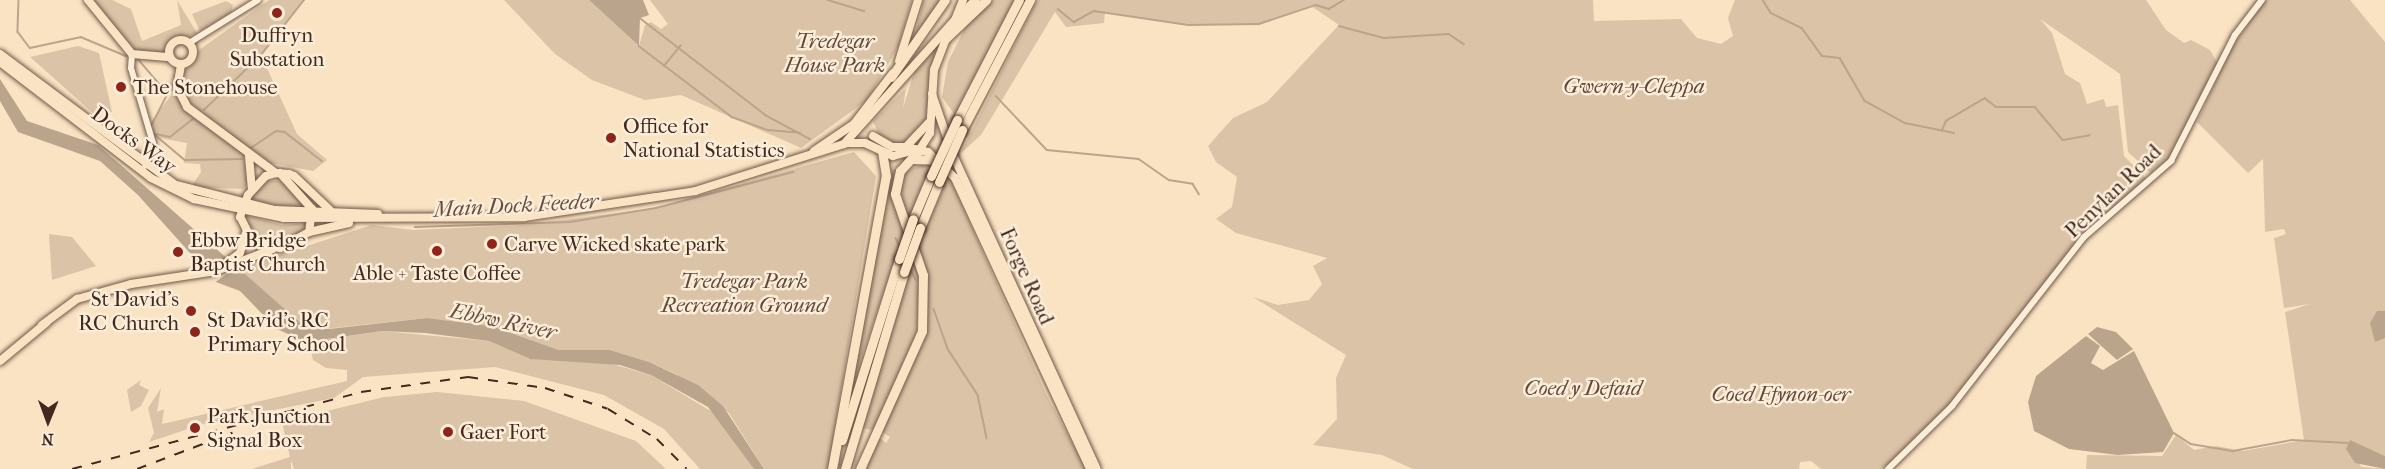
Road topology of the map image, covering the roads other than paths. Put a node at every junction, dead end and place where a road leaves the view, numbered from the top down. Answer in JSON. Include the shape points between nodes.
{"nodes":[{"id":1,"x":88,"y":0,"type":"edge"},
{"id":2,"x":258,"y":0,"type":"edge"},
{"id":3,"x":918,"y":0,"type":"edge"},
{"id":4,"x":945,"y":0,"type":"edge"},
{"id":5,"x":963,"y":0,"type":"edge"},
{"id":6,"x":975,"y":0,"type":"edge"},
{"id":7,"x":986,"y":0,"type":"edge"},
{"id":8,"x":1019,"y":0,"type":"edge"},
{"id":9,"x":1030,"y":0,"type":"edge"},
{"id":10,"x":2262,"y":0,"type":"edge"},
{"id":11,"x":955,"y":20,"type":"junction"},
{"id":12,"x":945,"y":39,"type":"junction"},
{"id":13,"x":189,"y":43,"type":"junction"},
{"id":14,"x":132,"y":54,"type":"junction"},
{"id":15,"x":170,"y":57,"type":"junction"},
{"id":16,"x":0,"y":59,"type":"edge"},
{"id":17,"x":181,"y":65,"type":"junction"},
{"id":18,"x":891,"y":77,"type":"junction"},
{"id":19,"x":932,"y":94,"type":"junction"},
{"id":20,"x":872,"y":103,"type":"junction"},
{"id":21,"x":930,"y":113,"type":"junction"},
{"id":22,"x":867,"y":124,"type":"junction"},
{"id":23,"x":873,"y":136,"type":"junction"},
{"id":24,"x":844,"y":144,"type":"junction"},
{"id":25,"x":906,"y":147,"type":"junction"},
{"id":26,"x":920,"y":149,"type":"junction"},
{"id":27,"x":882,"y":152,"type":"junction"},
{"id":28,"x":249,"y":156,"type":"junction"},
{"id":29,"x":910,"y":160,"type":"junction"},
{"id":30,"x":941,"y":160,"type":"junction"},
{"id":31,"x":790,"y":164,"type":"junction"},
{"id":32,"x":145,"y":166,"type":"junction"},
{"id":33,"x":278,"y":173,"type":"junction"},
{"id":34,"x":935,"y":179,"type":"junction"},
{"id":35,"x":250,"y":193,"type":"junction"},
{"id":36,"x":222,"y":203,"type":"junction"},
{"id":37,"x":243,"y":208,"type":"junction"},
{"id":38,"x":333,"y":211,"type":"junction"},
{"id":39,"x":313,"y":216,"type":"junction"},
{"id":40,"x":402,"y":218,"type":"junction"},
{"id":41,"x":370,"y":219,"type":"junction"},
{"id":42,"x":239,"y":222,"type":"junction"},
{"id":43,"x":309,"y":232,"type":"junction"},
{"id":44,"x":245,"y":235,"type":"junction"},
{"id":45,"x":276,"y":248,"type":"junction"},
{"id":46,"x":233,"y":263,"type":"junction"},
{"id":47,"x":0,"y":361,"type":"edge"},
{"id":48,"x":834,"y":469,"type":"edge"},
{"id":49,"x":845,"y":469,"type":"edge"},
{"id":50,"x":860,"y":469,"type":"edge"},
{"id":51,"x":1090,"y":469,"type":"edge"},
{"id":52,"x":1097,"y":469,"type":"edge"},
{"id":53,"x":1888,"y":469,"type":"edge"}],
"edges":[{"from":1,"to":14,"type":"main road"},
{"from":2,"to":13,"type":"street"},
{"from":3,"to":18,"type":"main road"},
{"from":4,"to":18,"type":"highway"},
{"from":5,"to":11,"type":"main road"},
{"from":6,"to":11,"type":"highway"},
{"from":7,"to":12,"type":"highway"},
{"from":8,"to":34,"type":"highway","bridge":true,"via":[[957,120]]},
{"from":9,"to":34,"type":"highway","bridge":true},
{"from":10,"to":53,"type":"street","name":"Penylan Road","via":[[2235,35],[2171,161],[2084,237],[1952,406]]},
{"from":11,"to":12,"type":"main road"},
{"from":11,"to":22,"type":"main road"},
{"from":12,"to":19,"type":"main road"},
{"from":13,"to":15,"type":"main road","via":[[173,44]]},
{"from":13,"to":17,"type":"main road","via":[[193,57]]},
{"from":14,"to":15,"type":"main road"},
{"from":14,"to":32,"type":"street","via":[[131,68],[153,143]]},
{"from":15,"to":17,"type":"main road"},
{"from":16,"to":32,"type":"main road","name":"Docks Way"},
{"from":16,"to":36,"type":"main road","name":"Docks Way","via":[[151,178]]},
{"from":17,"to":28,"type":"main road","via":[[179,97]]},
{"from":18,"to":20,"type":"main road"},
{"from":19,"to":21,"type":"main road"},
{"from":19,"to":52,"type":"main road","name":"Forge Road","via":[[953,155]]},
{"from":20,"to":22,"type":"main road"},
{"from":20,"to":31,"type":"main road","via":[[843,134]]},
{"from":21,"to":25,"type":"main road","via":[[922,135]]},
{"from":21,"to":26,"type":"main road","via":[[930,134]]},
{"from":22,"to":23,"type":"main road"},
{"from":22,"to":24,"type":"main road"},
{"from":23,"to":25,"type":"main road","name":"Forge Road","via":[[892,147]]},
{"from":23,"to":27,"type":"main road"},
{"from":24,"to":27,"type":"main road","via":[[865,143]]},
{"from":24,"to":31,"type":"main road"},
{"from":25,"to":26,"type":"main road","name":"Forge Road"},
{"from":26,"to":27,"type":"main road","via":[[900,156]]},
{"from":26,"to":29,"type":"highway"},
{"from":26,"to":30,"type":"main road","name":"Forge Road"},
{"from":27,"to":48,"type":"highway","via":[[886,176]]},
{"from":28,"to":33,"type":"main road"},
{"from":28,"to":35,"type":"main road"},
{"from":29,"to":30,"type":"highway"},
{"from":29,"to":50,"type":"highway","via":[[896,178],[895,195],[922,275],[922,331]]},
{"from":30,"to":51,"type":"main road","name":"Forge Road","via":[[960,187]]},
{"from":31,"to":40,"type":"main road","via":[[694,190],[561,215]]},
{"from":32,"to":36,"type":"main road","name":"Docks Way","via":[[176,185]]},
{"from":33,"to":35,"type":"main road"},
{"from":33,"to":38,"type":"main road","via":[[294,176]]},
{"from":33,"to":39,"type":"main road"},
{"from":34,"to":48,"type":"highway","bridge":true,"via":[[914,219],[864,359]]},
{"from":34,"to":49,"type":"highway","bridge":true},
{"from":35,"to":36,"type":"main road"},
{"from":35,"to":37,"type":"main road"},
{"from":36,"to":37,"type":"main road","name":"Docks Way"},
{"from":36,"to":42,"type":"main road"},
{"from":37,"to":39,"type":"main road","name":"Docks Way"},
{"from":37,"to":42,"type":"main road"},
{"from":38,"to":39,"type":"main road","name":"Docks Way"},
{"from":38,"to":40,"type":"main road","name":"Docks Way"},
{"from":39,"to":41,"type":"main road","name":"Docks Way"},
{"from":39,"to":43,"type":"main road"},
{"from":40,"to":41,"type":"main road"},
{"from":41,"to":43,"type":"main road"},
{"from":42,"to":44,"type":"main road"},
{"from":43,"to":45,"type":"main road"},
{"from":44,"to":45,"type":"main road","via":[[261,247]]},
{"from":44,"to":46,"type":"main road"},
{"from":45,"to":46,"type":"main road"},
{"from":46,"to":47,"type":"main road","via":[[192,276],[98,293],[42,325]]}]}
